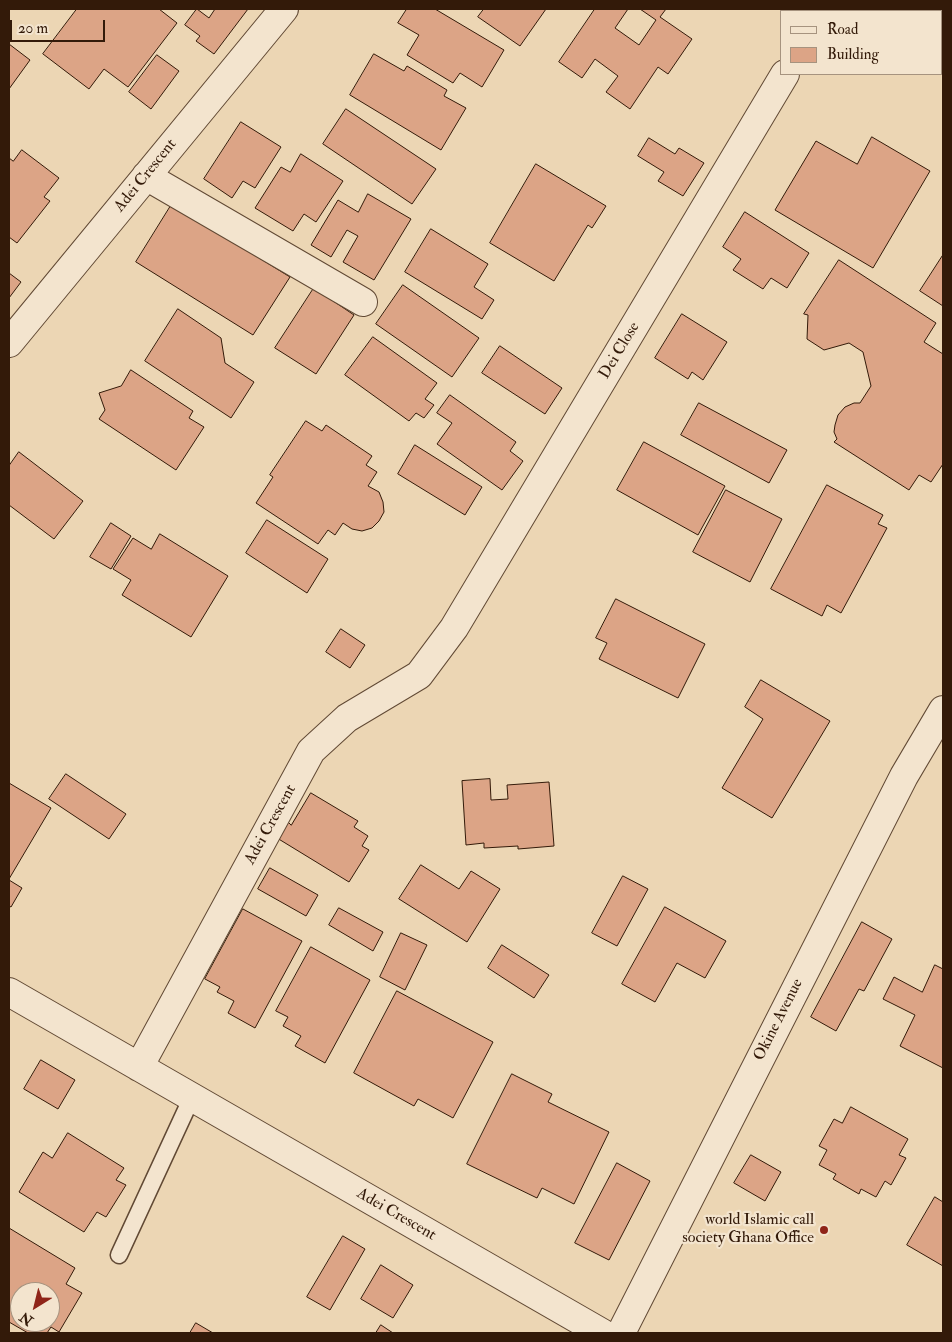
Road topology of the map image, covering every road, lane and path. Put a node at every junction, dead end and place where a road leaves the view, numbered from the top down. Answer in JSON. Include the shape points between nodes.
{"nodes":[{"id":1,"x":284,"y":9,"type":"edge"},
{"id":2,"x":784,"y":75,"type":"edge"},
{"id":3,"x":146,"y":176,"type":"junction"},
{"id":4,"x":363,"y":302,"type":"dead end"},
{"id":5,"x":9,"y":343,"type":"edge"},
{"id":6,"x":454,"y":628,"type":"joint"},
{"id":7,"x":943,"y":710,"type":"edge"},
{"id":8,"x":9,"y":992,"type":"edge"},
{"id":9,"x":139,"y":1066,"type":"junction"},
{"id":10,"x":192,"y":1097,"type":"junction"},
{"id":11,"x":119,"y":1256,"type":"dead end"},
{"id":12,"x":602,"y":1333,"type":"edge"},
{"id":13,"x":620,"y":1333,"type":"edge"}],
"edges":[{"from":1,"to":3,"type":"street","name":"Adei Crescent"},
{"from":2,"to":6,"type":"street","name":"Dei Close"},
{"from":3,"to":4,"type":"street"},
{"from":3,"to":5,"type":"street","name":"Adei Crescent"},
{"from":6,"to":9,"type":"street","name":"Adei Crescent","via":[[419,675],[347,718],[311,751]]},
{"from":7,"to":13,"type":"street","name":"Okine Avenue","via":[[895,793]]},
{"from":8,"to":9,"type":"street","name":"Adei Crescent"},
{"from":9,"to":10,"type":"street","name":"Adei Crescent"},
{"from":10,"to":11,"type":"lane"},
{"from":10,"to":12,"type":"street","name":"Adei Crescent"}]}
